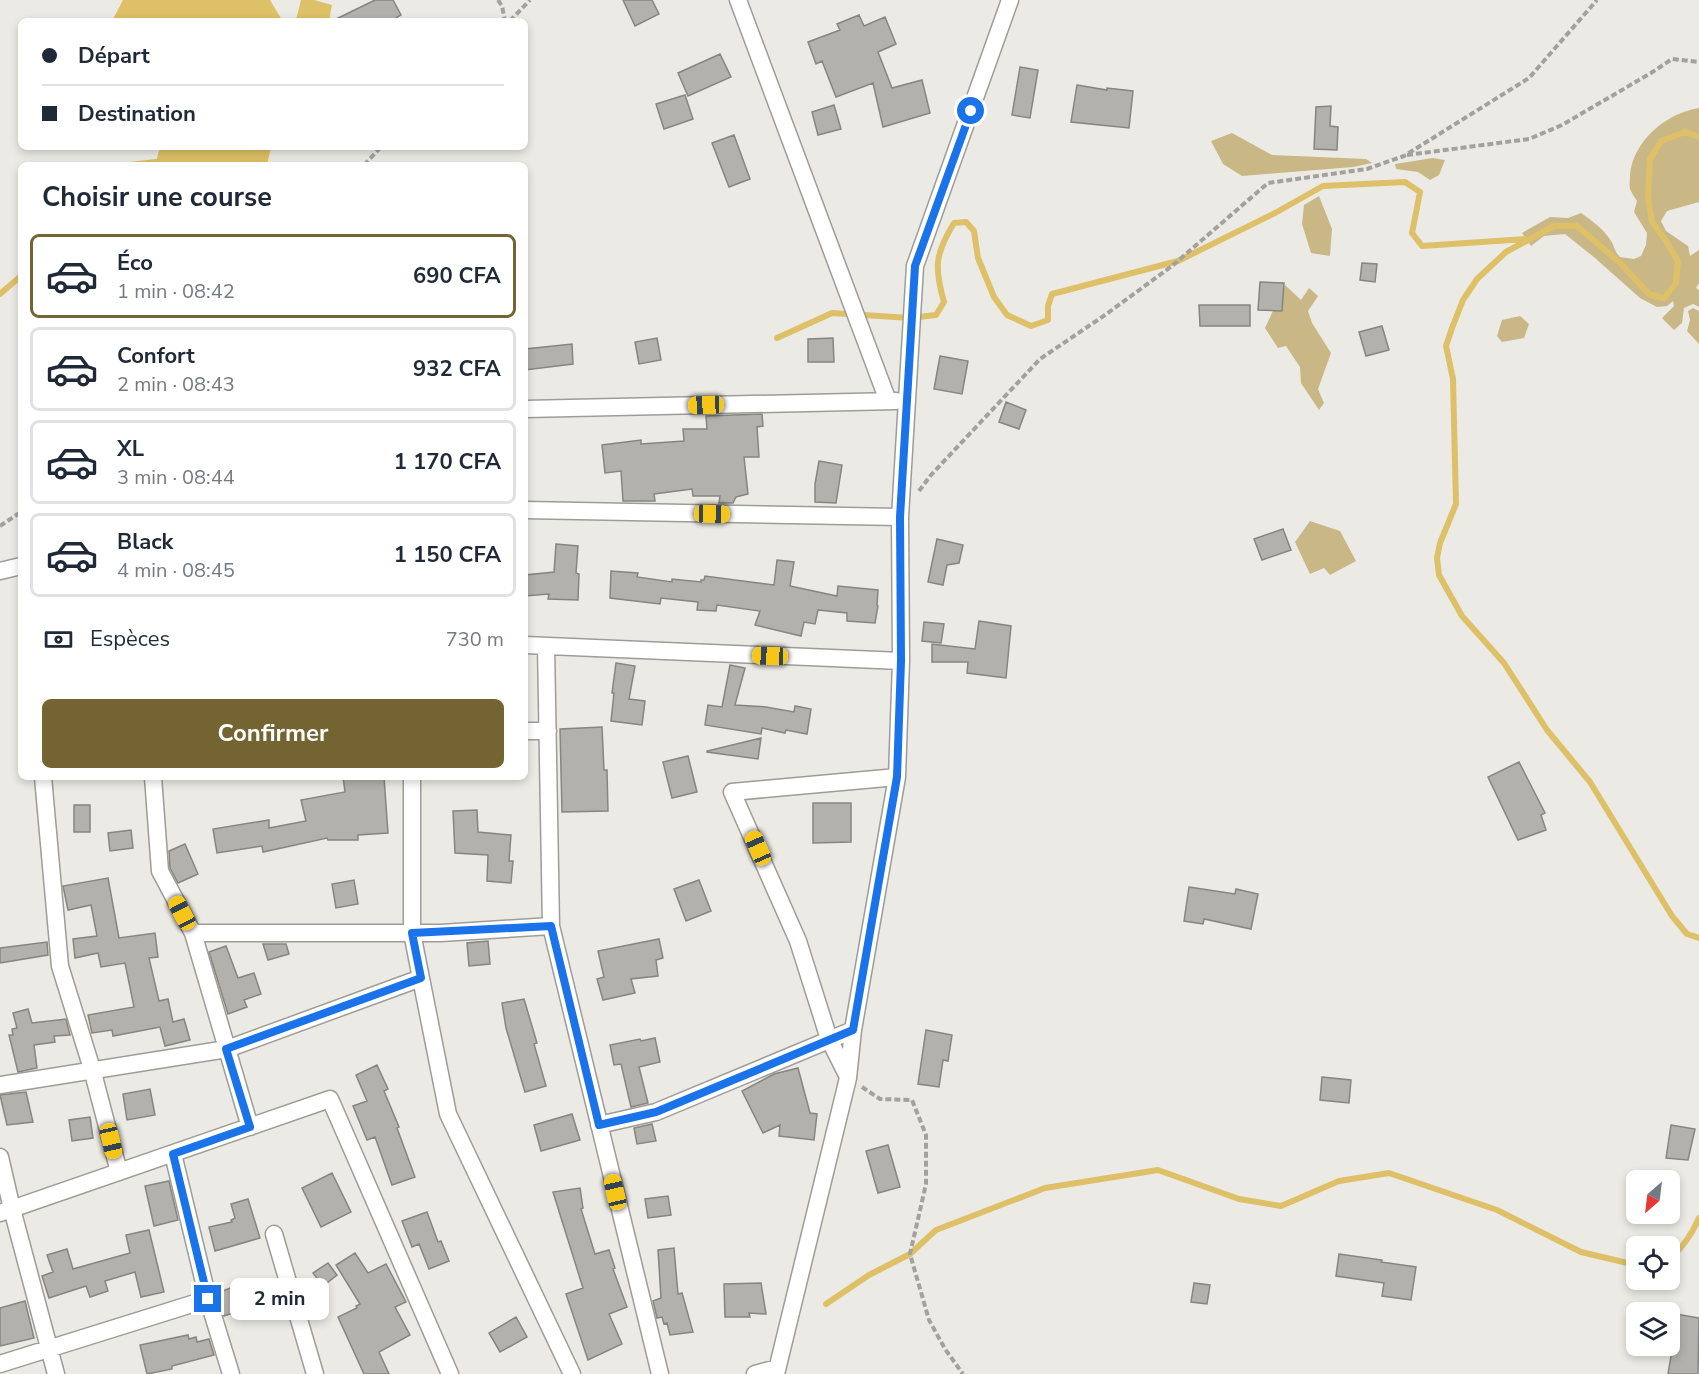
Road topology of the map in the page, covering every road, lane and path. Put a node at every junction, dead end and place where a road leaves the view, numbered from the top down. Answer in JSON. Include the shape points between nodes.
{"nodes":[{"id":1,"x":498,"y":0,"type":"edge"},
{"id":2,"x":530,"y":0,"type":"edge"},
{"id":3,"x":738,"y":0,"type":"edge"},
{"id":4,"x":1010,"y":0,"type":"edge"},
{"id":5,"x":1597,"y":0,"type":"edge"},
{"id":6,"x":504,"y":18,"type":"edge"},
{"id":7,"x":513,"y":18,"type":"edge"},
{"id":8,"x":1699,"y":62,"type":"edge"},
{"id":9,"x":378,"y":150,"type":"edge"},
{"id":10,"x":1404,"y":156,"type":"junction"},
{"id":11,"x":367,"y":162,"type":"edge"},
{"id":12,"x":906,"y":400,"type":"junction"},
{"id":13,"x":888,"y":401,"type":"junction"},
{"id":14,"x":528,"y":409,"type":"edge"},
{"id":15,"x":919,"y":492,"type":"dead end"},
{"id":16,"x":528,"y":510,"type":"edge"},
{"id":17,"x":18,"y":514,"type":"edge"},
{"id":18,"x":900,"y":517,"type":"junction"},
{"id":19,"x":0,"y":526,"type":"edge"},
{"id":20,"x":18,"y":567,"type":"edge"},
{"id":21,"x":0,"y":571,"type":"edge"},
{"id":22,"x":528,"y":645,"type":"edge"},
{"id":23,"x":546,"y":646,"type":"junction"},
{"id":24,"x":901,"y":661,"type":"junction"},
{"id":25,"x":528,"y":731,"type":"edge"},
{"id":26,"x":548,"y":731,"type":"junction"},
{"id":27,"x":897,"y":777,"type":"junction"},
{"id":28,"x":43,"y":780,"type":"edge"},
{"id":29,"x":153,"y":780,"type":"edge"},
{"id":30,"x":412,"y":780,"type":"edge"},
{"id":31,"x":551,"y":926,"type":"junction"},
{"id":32,"x":193,"y":933,"type":"junction"},
{"id":33,"x":412,"y":933,"type":"junction"},
{"id":34,"x":421,"y":978,"type":"junction"},
{"id":35,"x":853,"y":1030,"type":"junction"},
{"id":36,"x":829,"y":1039,"type":"junction"},
{"id":37,"x":226,"y":1049,"type":"junction"},
{"id":38,"x":92,"y":1070,"type":"junction"},
{"id":39,"x":848,"y":1078,"type":"junction"},
{"id":40,"x":0,"y":1085,"type":"edge"},
{"id":41,"x":599,"y":1125,"type":"junction"},
{"id":42,"x":250,"y":1127,"type":"junction"},
{"id":43,"x":173,"y":1154,"type":"junction"},
{"id":44,"x":0,"y":1157,"type":"edge"},
{"id":45,"x":118,"y":1172,"type":"junction"},
{"id":46,"x":6,"y":1211,"type":"edge"},
{"id":47,"x":274,"y":1234,"type":"dead end"},
{"id":48,"x":208,"y":1299,"type":"junction"},
{"id":49,"x":51,"y":1350,"type":"junction"},
{"id":50,"x":0,"y":1364,"type":"edge"},
{"id":51,"x":776,"y":1371,"type":"edge"},
{"id":52,"x":56,"y":1374,"type":"edge"},
{"id":53,"x":231,"y":1374,"type":"edge"},
{"id":54,"x":315,"y":1374,"type":"edge"},
{"id":55,"x":450,"y":1374,"type":"edge"},
{"id":56,"x":572,"y":1374,"type":"edge"},
{"id":57,"x":660,"y":1374,"type":"edge"},
{"id":58,"x":755,"y":1374,"type":"edge"},
{"id":59,"x":963,"y":1374,"type":"edge"}],
"edges":[{"from":1,"to":6,"type":"path"},
{"from":2,"to":7,"type":"path"},
{"from":3,"to":13,"type":"street"},
{"from":4,"to":12,"type":"street","via":[[915,266]]},
{"from":5,"to":10,"type":"path","via":[[1529,78]]},
{"from":8,"to":10,"type":"path","via":[[1672,59],[1562,125],[1529,139]]},
{"from":9,"to":11,"type":"path"},
{"from":10,"to":15,"type":"path","via":[[1367,169],[1268,183],[1172,266],[1040,359]]},
{"from":12,"to":13,"type":"street"},
{"from":12,"to":18,"type":"street"},
{"from":13,"to":14,"type":"street"},
{"from":16,"to":18,"type":"street"},
{"from":17,"to":19,"type":"path"},
{"from":18,"to":24,"type":"street"},
{"from":20,"to":21,"type":"street"},
{"from":22,"to":23,"type":"street"},
{"from":23,"to":24,"type":"street"},
{"from":23,"to":26,"type":"street"},
{"from":24,"to":27,"type":"street"},
{"from":25,"to":26,"type":"street"},
{"from":26,"to":31,"type":"street"},
{"from":27,"to":35,"type":"street"},
{"from":27,"to":36,"type":"street","via":[[732,792],[798,941]]},
{"from":28,"to":38,"type":"street","via":[[60,966]]},
{"from":29,"to":32,"type":"street","via":[[160,871]]},
{"from":30,"to":33,"type":"street"},
{"from":31,"to":33,"type":"street"},
{"from":31,"to":41,"type":"street"},
{"from":32,"to":33,"type":"street"},
{"from":32,"to":37,"type":"street"},
{"from":33,"to":34,"type":"street"},
{"from":34,"to":37,"type":"street"},
{"from":34,"to":56,"type":"street","via":[[448,1114]]},
{"from":35,"to":36,"type":"street"},
{"from":35,"to":39,"type":"street"},
{"from":36,"to":39,"type":"street"},
{"from":36,"to":41,"type":"street","via":[[656,1112]]},
{"from":37,"to":38,"type":"street"},
{"from":37,"to":42,"type":"street"},
{"from":38,"to":40,"type":"street"},
{"from":38,"to":45,"type":"street"},
{"from":39,"to":51,"type":"street"},
{"from":39,"to":59,"type":"path","via":[[880,1099],[912,1101],[927,1135],[926,1184],[910,1254],[929,1320]]},
{"from":41,"to":57,"type":"street"},
{"from":42,"to":43,"type":"street"},
{"from":42,"to":55,"type":"street","via":[[330,1099]]},
{"from":43,"to":45,"type":"street"},
{"from":43,"to":48,"type":"street"},
{"from":44,"to":46,"type":"street"},
{"from":45,"to":46,"type":"street"},
{"from":46,"to":49,"type":"street"},
{"from":47,"to":54,"type":"street"},
{"from":48,"to":49,"type":"street"},
{"from":48,"to":53,"type":"street"},
{"from":49,"to":50,"type":"street"},
{"from":49,"to":52,"type":"street"},
{"from":51,"to":58,"type":"street"}]}
